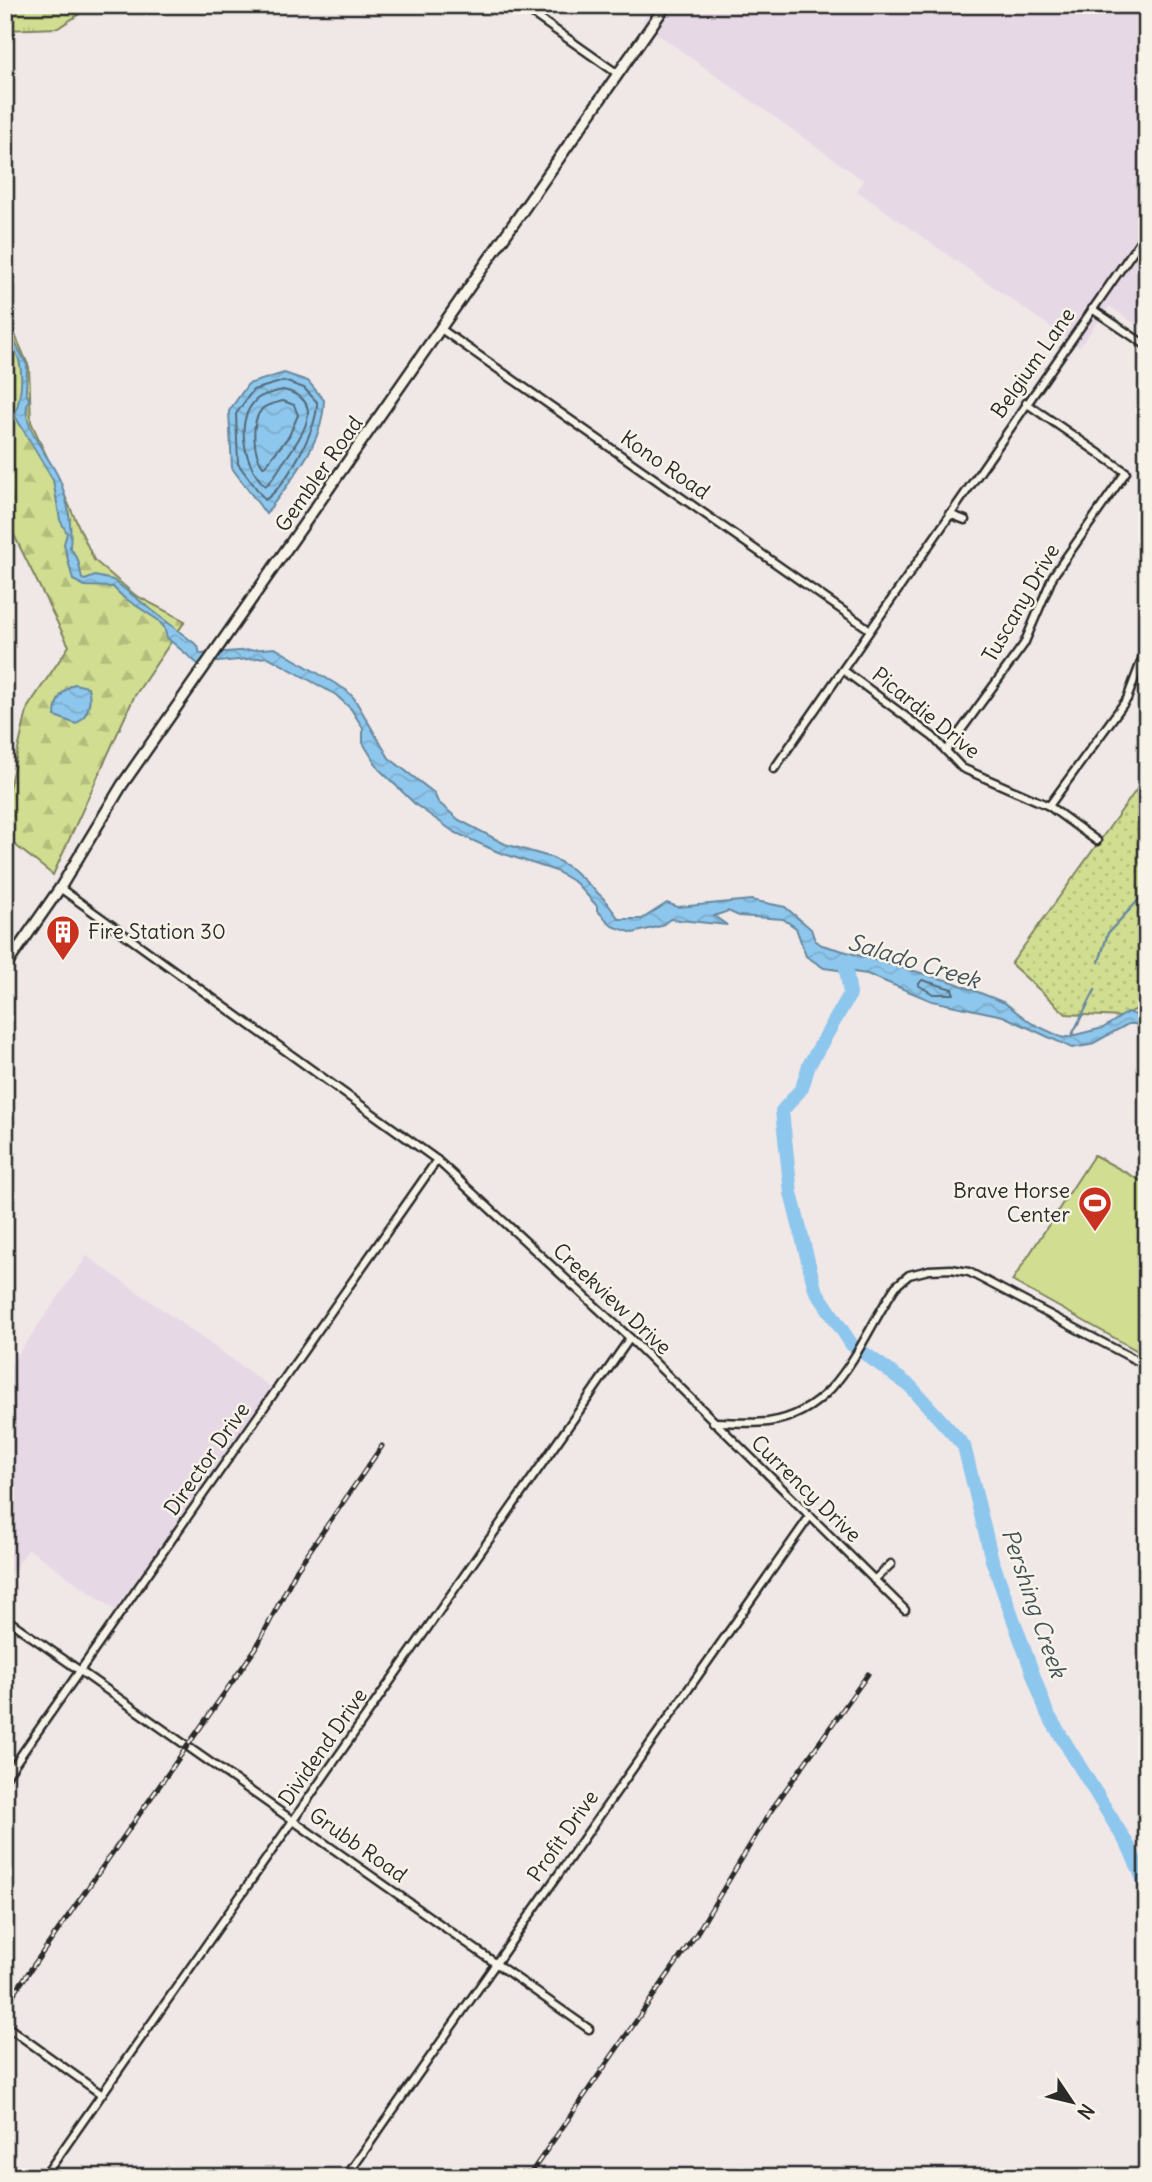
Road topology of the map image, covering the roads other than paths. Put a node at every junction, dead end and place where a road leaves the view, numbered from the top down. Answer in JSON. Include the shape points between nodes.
{"nodes":[{"id":1,"x":520,"y":5,"type":"edge"},
{"id":2,"x":666,"y":5,"type":"edge"},
{"id":3,"x":618,"y":74,"type":"junction"},
{"id":4,"x":1147,"y":231,"type":"edge"},
{"id":5,"x":1092,"y":309,"type":"junction"},
{"id":6,"x":441,"y":329,"type":"junction"},
{"id":7,"x":1147,"y":346,"type":"edge"},
{"id":8,"x":1026,"y":403,"type":"junction"},
{"id":9,"x":949,"y":514,"type":"junction"},
{"id":10,"x":965,"y":520,"type":"dead end"},
{"id":11,"x":869,"y":629,"type":"junction"},
{"id":12,"x":1147,"y":646,"type":"edge"},
{"id":13,"x":843,"y":670,"type":"junction"},
{"id":14,"x":946,"y":751,"type":"junction"},
{"id":15,"x":774,"y":769,"type":"dead end"},
{"id":16,"x":1049,"y":806,"type":"junction"},
{"id":17,"x":1097,"y":841,"type":"dead end"},
{"id":18,"x":60,"y":888,"type":"junction"},
{"id":19,"x":5,"y":967,"type":"edge"},
{"id":20,"x":437,"y":1160,"type":"junction"},
{"id":21,"x":630,"y":1338,"type":"junction"},
{"id":22,"x":1147,"y":1366,"type":"edge"},
{"id":23,"x":713,"y":1422,"type":"junction"},
{"id":24,"x":810,"y":1516,"type":"junction"},
{"id":25,"x":891,"y":1564,"type":"dead end"},
{"id":26,"x":874,"y":1580,"type":"junction"},
{"id":27,"x":905,"y":1610,"type":"dead end"},
{"id":28,"x":5,"y":1618,"type":"edge"},
{"id":29,"x":80,"y":1671,"type":"junction"},
{"id":30,"x":5,"y":1778,"type":"edge"},
{"id":31,"x":293,"y":1820,"type":"junction"},
{"id":32,"x":496,"y":1963,"type":"junction"},
{"id":33,"x":5,"y":2025,"type":"edge"},
{"id":34,"x":589,"y":2029,"type":"dead end"},
{"id":35,"x":102,"y":2094,"type":"junction"},
{"id":36,"x":44,"y":2177,"type":"edge"},
{"id":37,"x":346,"y":2177,"type":"edge"}],
"edges":[{"from":1,"to":3,"type":"street"},
{"from":2,"to":3,"type":"main road","name":"Gembler Road"},
{"from":3,"to":6,"type":"main road","name":"Gembler Road"},
{"from":4,"to":5,"type":"street","name":"Belgium Lane"},
{"from":5,"to":7,"type":"street"},
{"from":5,"to":8,"type":"street","name":"Belgium Lane"},
{"from":6,"to":11,"type":"street","name":"Kono Road"},
{"from":6,"to":18,"type":"main road","name":"Gembler Road","via":[[155,737]]},
{"from":8,"to":9,"type":"street","name":"Belgium Lane"},
{"from":8,"to":14,"type":"street","name":"Tuscany Drive","via":[[1126,472],[1053,576],[1024,644]]},
{"from":9,"to":10,"type":"street"},
{"from":9,"to":11,"type":"street","name":"Belgium Lane"},
{"from":11,"to":13,"type":"street","name":"Belgium Lane"},
{"from":12,"to":16,"type":"street","via":[[1127,699]]},
{"from":13,"to":14,"type":"street","name":"Picardie Drive"},
{"from":13,"to":15,"type":"street","name":"Belgium Lane"},
{"from":14,"to":16,"type":"street","name":"Picardie Drive","via":[[972,774]]},
{"from":16,"to":17,"type":"street","name":"Picardie Drive"},
{"from":18,"to":19,"type":"main road","name":"Gembler Road"},
{"from":18,"to":20,"type":"street","name":"Creekview Drive"},
{"from":20,"to":21,"type":"street","name":"Creekview Drive"},
{"from":20,"to":29,"type":"street","name":"Director Drive"},
{"from":21,"to":23,"type":"street","name":"Creekview Drive"},
{"from":21,"to":31,"type":"street","name":"Dividend Drive"},
{"from":22,"to":23,"type":"street","via":[[984,1278],[951,1269],[929,1270],[909,1275],[896,1286],[838,1384],[824,1398],[801,1413],[768,1422]]},
{"from":23,"to":24,"type":"street","name":"Currency Drive"},
{"from":24,"to":26,"type":"street","name":"Currency Drive"},
{"from":24,"to":32,"type":"street","name":"Profit Drive"},
{"from":25,"to":26,"type":"street"},
{"from":26,"to":27,"type":"street","name":"Currency Drive"},
{"from":28,"to":29,"type":"street","name":"Grubb Road"},
{"from":29,"to":30,"type":"street","name":"Director Drive"},
{"from":29,"to":31,"type":"street","name":"Grubb Road"},
{"from":31,"to":32,"type":"street","name":"Grubb Road"},
{"from":31,"to":35,"type":"street","name":"Dividend Drive"},
{"from":32,"to":34,"type":"street","name":"Grubb Road"},
{"from":32,"to":37,"type":"street","name":"Profit Drive"},
{"from":33,"to":35,"type":"street"},
{"from":35,"to":36,"type":"street","name":"Dividend Drive"}]}
